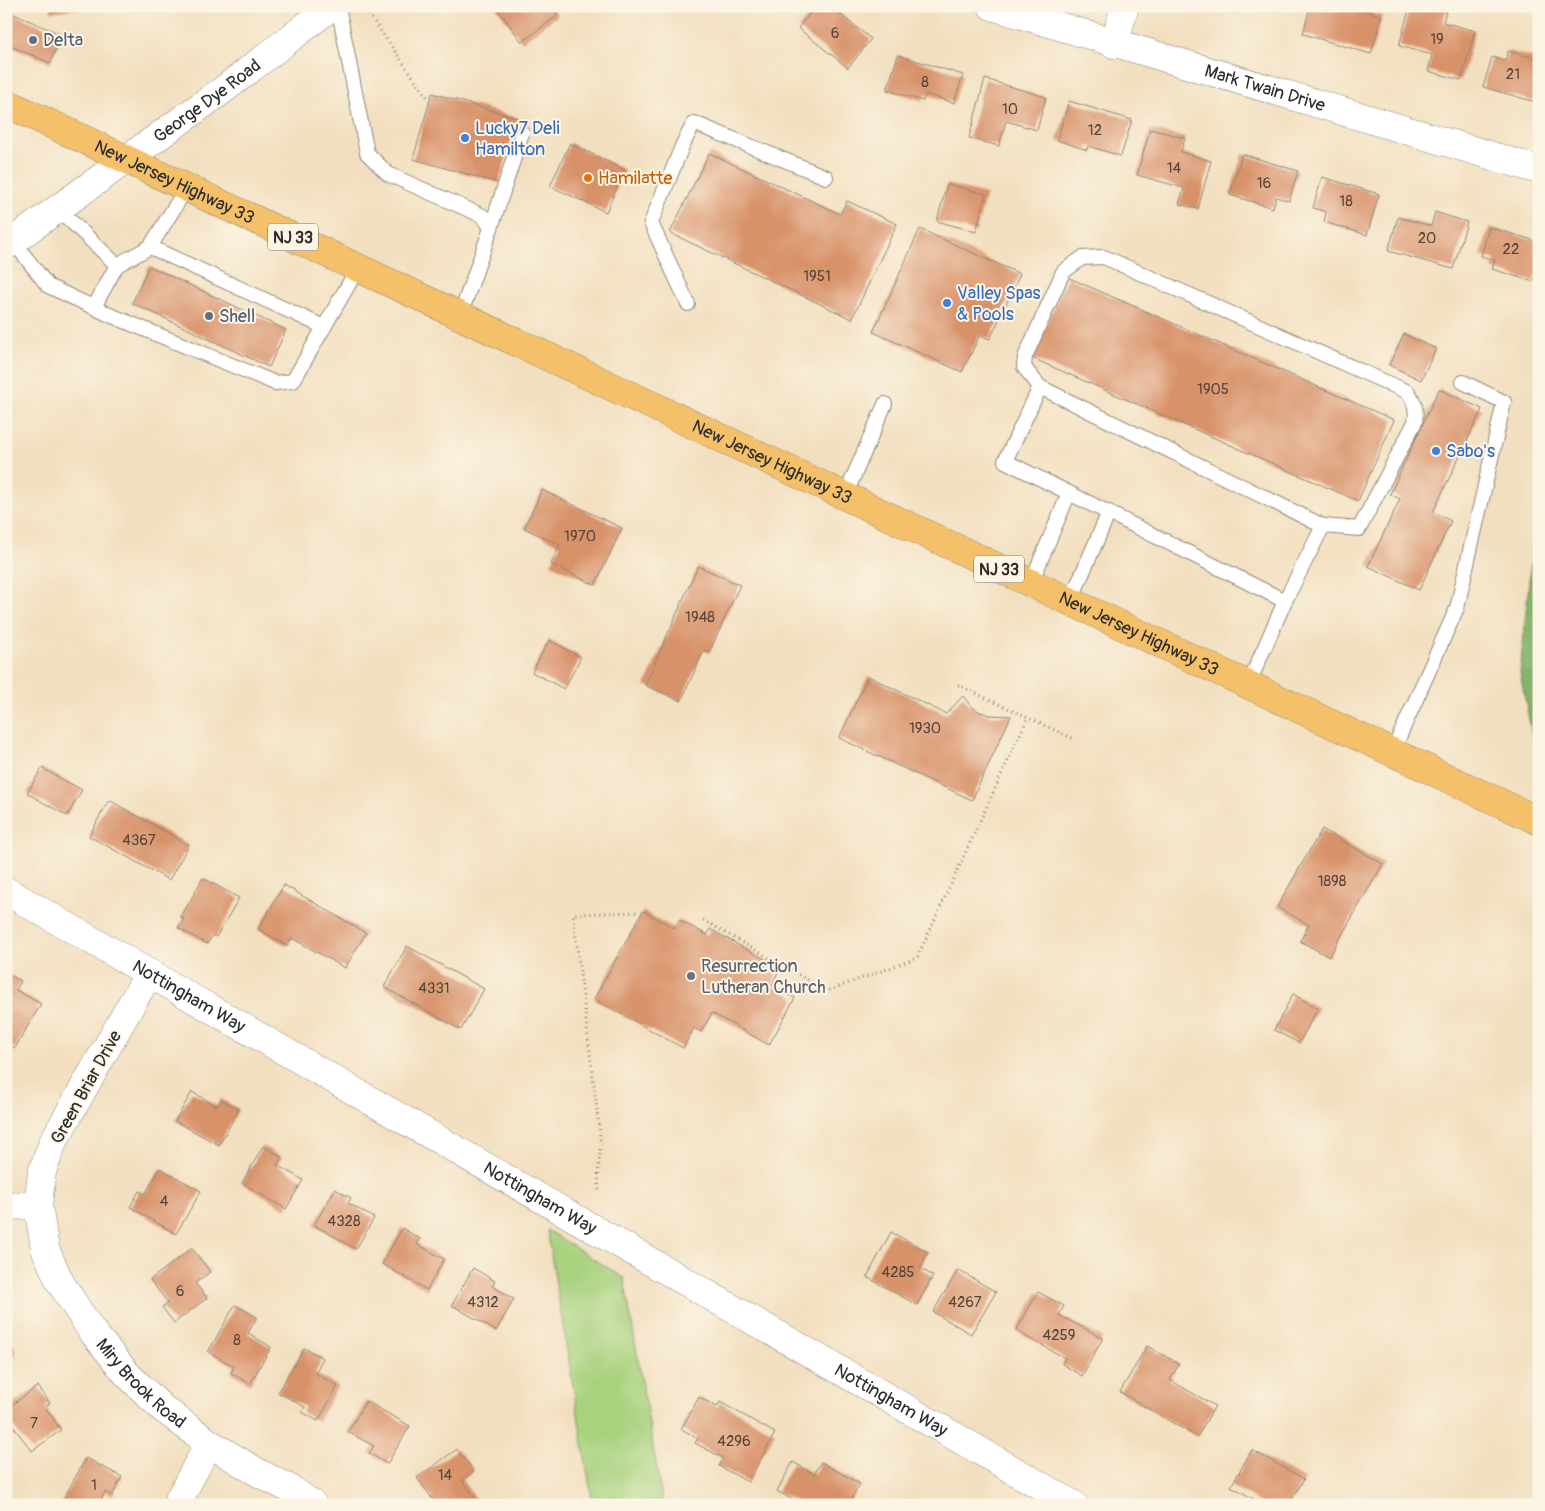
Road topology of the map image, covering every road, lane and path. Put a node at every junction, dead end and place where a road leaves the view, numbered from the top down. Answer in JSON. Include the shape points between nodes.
{"nodes":[{"id":1,"x":332,"y":6,"type":"edge"},
{"id":2,"x":338,"y":6,"type":"edge"},
{"id":3,"x":364,"y":6,"type":"edge"},
{"id":4,"x":992,"y":6,"type":"edge"},
{"id":5,"x":1125,"y":6,"type":"edge"},
{"id":6,"x":1114,"y":44,"type":"junction"},
{"id":7,"x":430,"y":101,"type":"dead end"},
{"id":8,"x":6,"y":102,"type":"edge"},
{"id":9,"x":522,"y":133,"type":"dead end"},
{"id":10,"x":126,"y":159,"type":"junction"},
{"id":11,"x":1539,"y":170,"type":"edge"},
{"id":12,"x":826,"y":177,"type":"dead end"},
{"id":13,"x":187,"y":187,"type":"junction"},
{"id":14,"x":58,"y":208,"type":"junction"},
{"id":15,"x":491,"y":228,"type":"junction"},
{"id":16,"x":10,"y":243,"type":"edge"},
{"id":17,"x":150,"y":247,"type":"junction"},
{"id":18,"x":117,"y":265,"type":"junction"},
{"id":19,"x":358,"y":268,"type":"junction"},
{"id":20,"x":688,"y":304,"type":"dead end"},
{"id":21,"x":94,"y":307,"type":"junction"},
{"id":22,"x":460,"y":316,"type":"junction"},
{"id":23,"x":324,"y":327,"type":"junction"},
{"id":24,"x":1463,"y":382,"type":"dead end"},
{"id":25,"x":1040,"y":388,"type":"junction"},
{"id":26,"x":885,"y":404,"type":"dead end"},
{"id":27,"x":1069,"y":493,"type":"junction"},
{"id":28,"x":845,"y":496,"type":"junction"},
{"id":29,"x":1109,"y":512,"type":"junction"},
{"id":30,"x":1323,"y":526,"type":"junction"},
{"id":31,"x":1031,"y":583,"type":"junction"},
{"id":32,"x":1285,"y":601,"type":"junction"},
{"id":33,"x":1070,"y":602,"type":"junction"},
{"id":34,"x":958,"y":684,"type":"dead end"},
{"id":35,"x":1248,"y":686,"type":"junction"},
{"id":36,"x":1028,"y":717,"type":"junction"},
{"id":37,"x":1074,"y":739,"type":"dead end"},
{"id":38,"x":1392,"y":753,"type":"junction"},
{"id":39,"x":1539,"y":821,"type":"edge"},
{"id":40,"x":6,"y":891,"type":"edge"},
{"id":41,"x":638,"y":912,"type":"dead end"},
{"id":42,"x":703,"y":920,"type":"dead end"},
{"id":43,"x":149,"y":973,"type":"junction"},
{"id":44,"x":599,"y":1190,"type":"dead end"},
{"id":45,"x":38,"y":1205,"type":"junction"},
{"id":46,"x":6,"y":1206,"type":"edge"},
{"id":47,"x":209,"y":1444,"type":"junction"},
{"id":48,"x":176,"y":1505,"type":"edge"},
{"id":49,"x":313,"y":1505,"type":"edge"},
{"id":50,"x":1074,"y":1505,"type":"edge"}],
"edges":[{"from":1,"to":10,"type":"street","name":"George Dye Road"},
{"from":2,"to":15,"type":"lane","via":[[367,153],[388,174],[483,216]]},
{"from":3,"to":7,"type":"path"},
{"from":4,"to":6,"type":"street","name":"Mark Twain Drive"},
{"from":5,"to":6,"type":"street"},
{"from":6,"to":11,"type":"street","name":"Mark Twain Drive"},
{"from":8,"to":10,"type":"main road","name":"New Jersey Highway 33","number":"NJ 33"},
{"from":9,"to":15,"type":"lane"},
{"from":10,"to":13,"type":"main road","name":"New Jersey Highway 33","number":"NJ 33"},
{"from":10,"to":14,"type":"street","name":"George Dye Road"},
{"from":12,"to":20,"type":"lane","via":[[694,123],[651,223]]},
{"from":13,"to":17,"type":"lane"},
{"from":13,"to":19,"type":"main road","name":"New Jersey Highway 33","number":"NJ 33"},
{"from":14,"to":16,"type":"street","name":"George Dye Road"},
{"from":14,"to":18,"type":"lane"},
{"from":15,"to":22,"type":"lane"},
{"from":16,"to":21,"type":"lane","via":[[48,286]]},
{"from":17,"to":18,"type":"lane"},
{"from":17,"to":23,"type":"lane"},
{"from":18,"to":21,"type":"lane"},
{"from":19,"to":22,"type":"main road","name":"New Jersey Highway 33","number":"NJ 33"},
{"from":19,"to":23,"type":"lane"},
{"from":21,"to":23,"type":"lane","via":[[275,383],[293,381]]},
{"from":22,"to":28,"type":"main road","name":"New Jersey Highway 33","number":"NJ 33"},
{"from":24,"to":38,"type":"lane","via":[[1504,402],[1457,608]]},
{"from":25,"to":27,"type":"lane","via":[[1005,460]]},
{"from":25,"to":30,"type":"lane"},
{"from":25,"to":30,"type":"lane","via":[[1024,367],[1025,357],[1063,272],[1082,258],[1104,257],[1408,392],[1417,410],[1415,422],[1359,529]]},
{"from":26,"to":28,"type":"lane"},
{"from":27,"to":29,"type":"lane"},
{"from":27,"to":31,"type":"lane"},
{"from":28,"to":31,"type":"main road","name":"New Jersey Highway 33","number":"NJ 33"},
{"from":29,"to":32,"type":"lane"},
{"from":29,"to":33,"type":"lane"},
{"from":30,"to":32,"type":"lane"},
{"from":31,"to":33,"type":"main road","name":"New Jersey Highway 33","number":"NJ 33"},
{"from":32,"to":35,"type":"lane"},
{"from":33,"to":35,"type":"main road","name":"New Jersey Highway 33","number":"NJ 33"},
{"from":34,"to":36,"type":"path"},
{"from":35,"to":38,"type":"main road","name":"New Jersey Highway 33","number":"NJ 33"},
{"from":36,"to":37,"type":"path"},
{"from":36,"to":42,"type":"path","via":[[917,958],[827,991]]},
{"from":38,"to":39,"type":"main road","name":"New Jersey Highway 33","number":"NJ 33"},
{"from":40,"to":43,"type":"street","name":"Nottingham Way"},
{"from":41,"to":44,"type":"path","via":[[572,914],[600,1136]]},
{"from":43,"to":45,"type":"street","name":"Green Briar Drive","via":[[53,1142],[42,1172]]},
{"from":43,"to":50,"type":"street","name":"Nottingham Way"},
{"from":45,"to":46,"type":"street"},
{"from":45,"to":47,"type":"street","name":"Miry Brook Road","via":[[45,1249],[60,1282],[91,1330],[127,1374],[162,1408]]},
{"from":47,"to":48,"type":"street"},
{"from":47,"to":49,"type":"street","name":"Miry Brook Road"}]}
